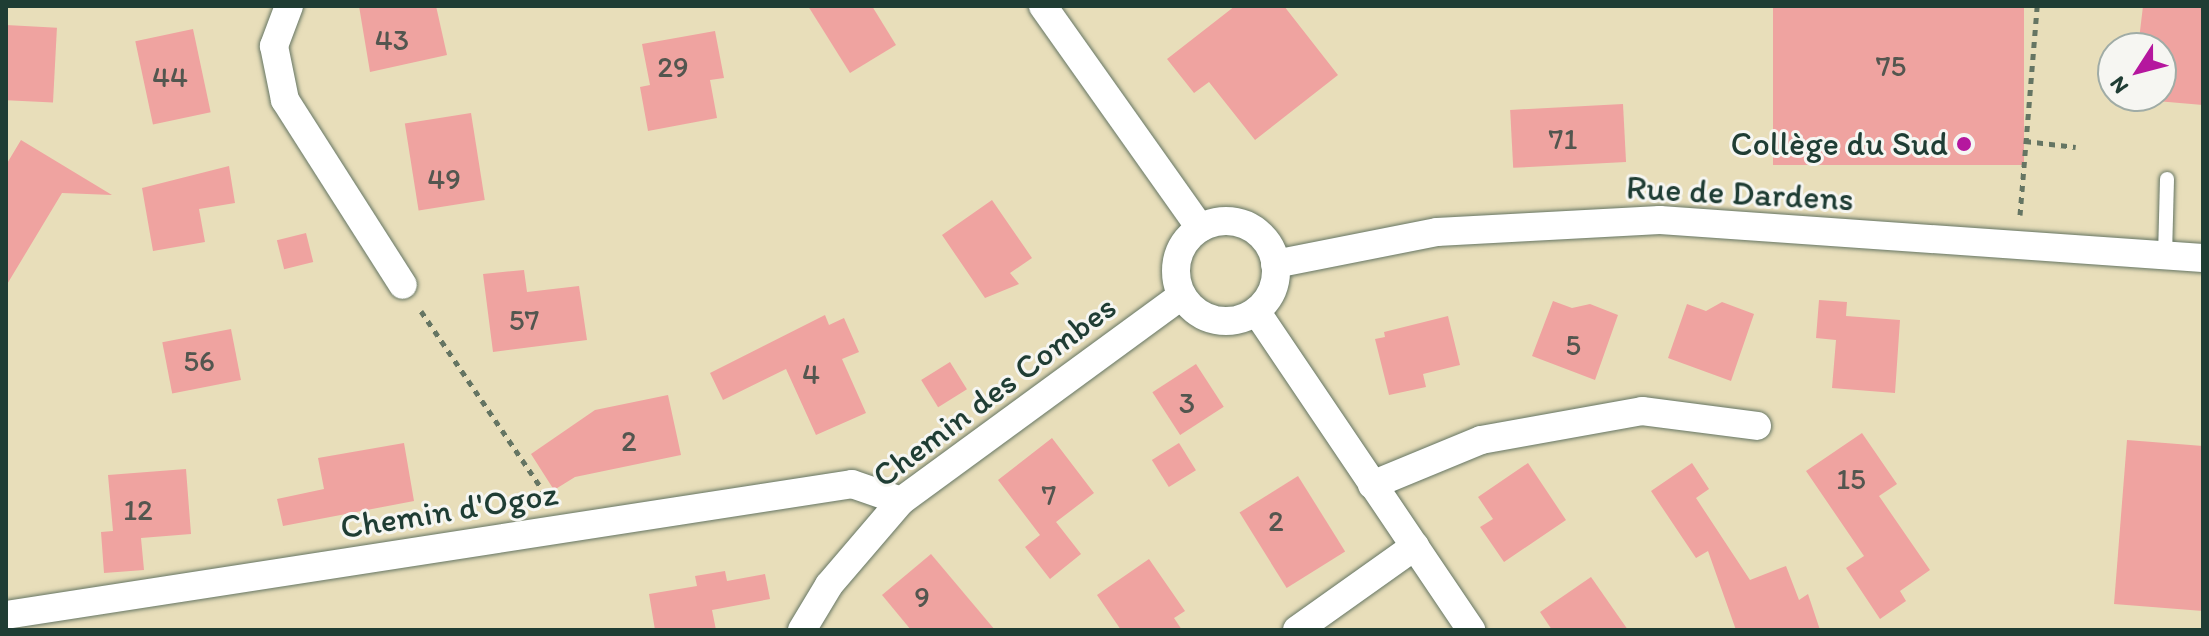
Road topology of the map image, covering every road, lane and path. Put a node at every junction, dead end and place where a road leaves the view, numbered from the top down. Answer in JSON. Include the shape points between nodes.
{"nodes":[{"id":1,"x":289,"y":6,"type":"edge"},
{"id":2,"x":1043,"y":6,"type":"edge"},
{"id":3,"x":2037,"y":6,"type":"edge"},
{"id":4,"x":2025,"y":141,"type":"junction"},
{"id":5,"x":2076,"y":147,"type":"dead end"},
{"id":6,"x":2167,"y":179,"type":"dead end"},
{"id":7,"x":2019,"y":220,"type":"dead end"},
{"id":8,"x":1200,"y":228,"type":"junction"},
{"id":9,"x":2165,"y":256,"type":"junction"},
{"id":10,"x":2203,"y":258,"type":"edge"},
{"id":11,"x":1275,"y":264,"type":"junction"},
{"id":12,"x":403,"y":285,"type":"joint"},
{"id":13,"x":1182,"y":295,"type":"junction"},
{"id":14,"x":1256,"y":311,"type":"junction"},
{"id":15,"x":1757,"y":426,"type":"dead end"},
{"id":16,"x":1372,"y":485,"type":"junction"},
{"id":17,"x":901,"y":501,"type":"junction"},
{"id":18,"x":569,"y":528,"type":"junction"},
{"id":19,"x":1415,"y":546,"type":"junction"},
{"id":20,"x":6,"y":615,"type":"edge"},
{"id":21,"x":802,"y":630,"type":"edge"},
{"id":22,"x":1297,"y":630,"type":"edge"},
{"id":23,"x":1471,"y":630,"type":"edge"}],
"edges":[{"from":1,"to":12,"type":"street","via":[[274,46],[285,100]]},
{"from":2,"to":8,"type":"street"},
{"from":3,"to":4,"type":"path"},
{"from":4,"to":5,"type":"path"},
{"from":4,"to":7,"type":"path"},
{"from":6,"to":9,"type":"lane"},
{"from":8,"to":11,"type":"street","via":[[1222,221],[1246,225],[1265,239]]},
{"from":8,"to":13,"type":"street","via":[[1177,258]]},
{"from":9,"to":10,"type":"street","name":"Rue de Dardens"},
{"from":9,"to":11,"type":"street","name":"Rue de Dardens","via":[[1660,220],[1437,232]]},
{"from":11,"to":14,"type":"street","via":[[1268,298]]},
{"from":12,"to":18,"type":"path"},
{"from":13,"to":14,"type":"street","via":[[1196,311],[1215,320],[1236,320]]},
{"from":13,"to":17,"type":"street","name":"Chemin des Combes"},
{"from":14,"to":16,"type":"street"},
{"from":15,"to":16,"type":"street","via":[[1642,411],[1481,440]]},
{"from":16,"to":19,"type":"street"},
{"from":17,"to":18,"type":"street","name":"Chemin d'Ogoz","via":[[852,484]]},
{"from":17,"to":21,"type":"street","name":"Chemin des Combes","via":[[829,585]]},
{"from":18,"to":20,"type":"street","name":"Chemin d'Ogoz"},
{"from":19,"to":22,"type":"street"},
{"from":19,"to":23,"type":"street"}]}
